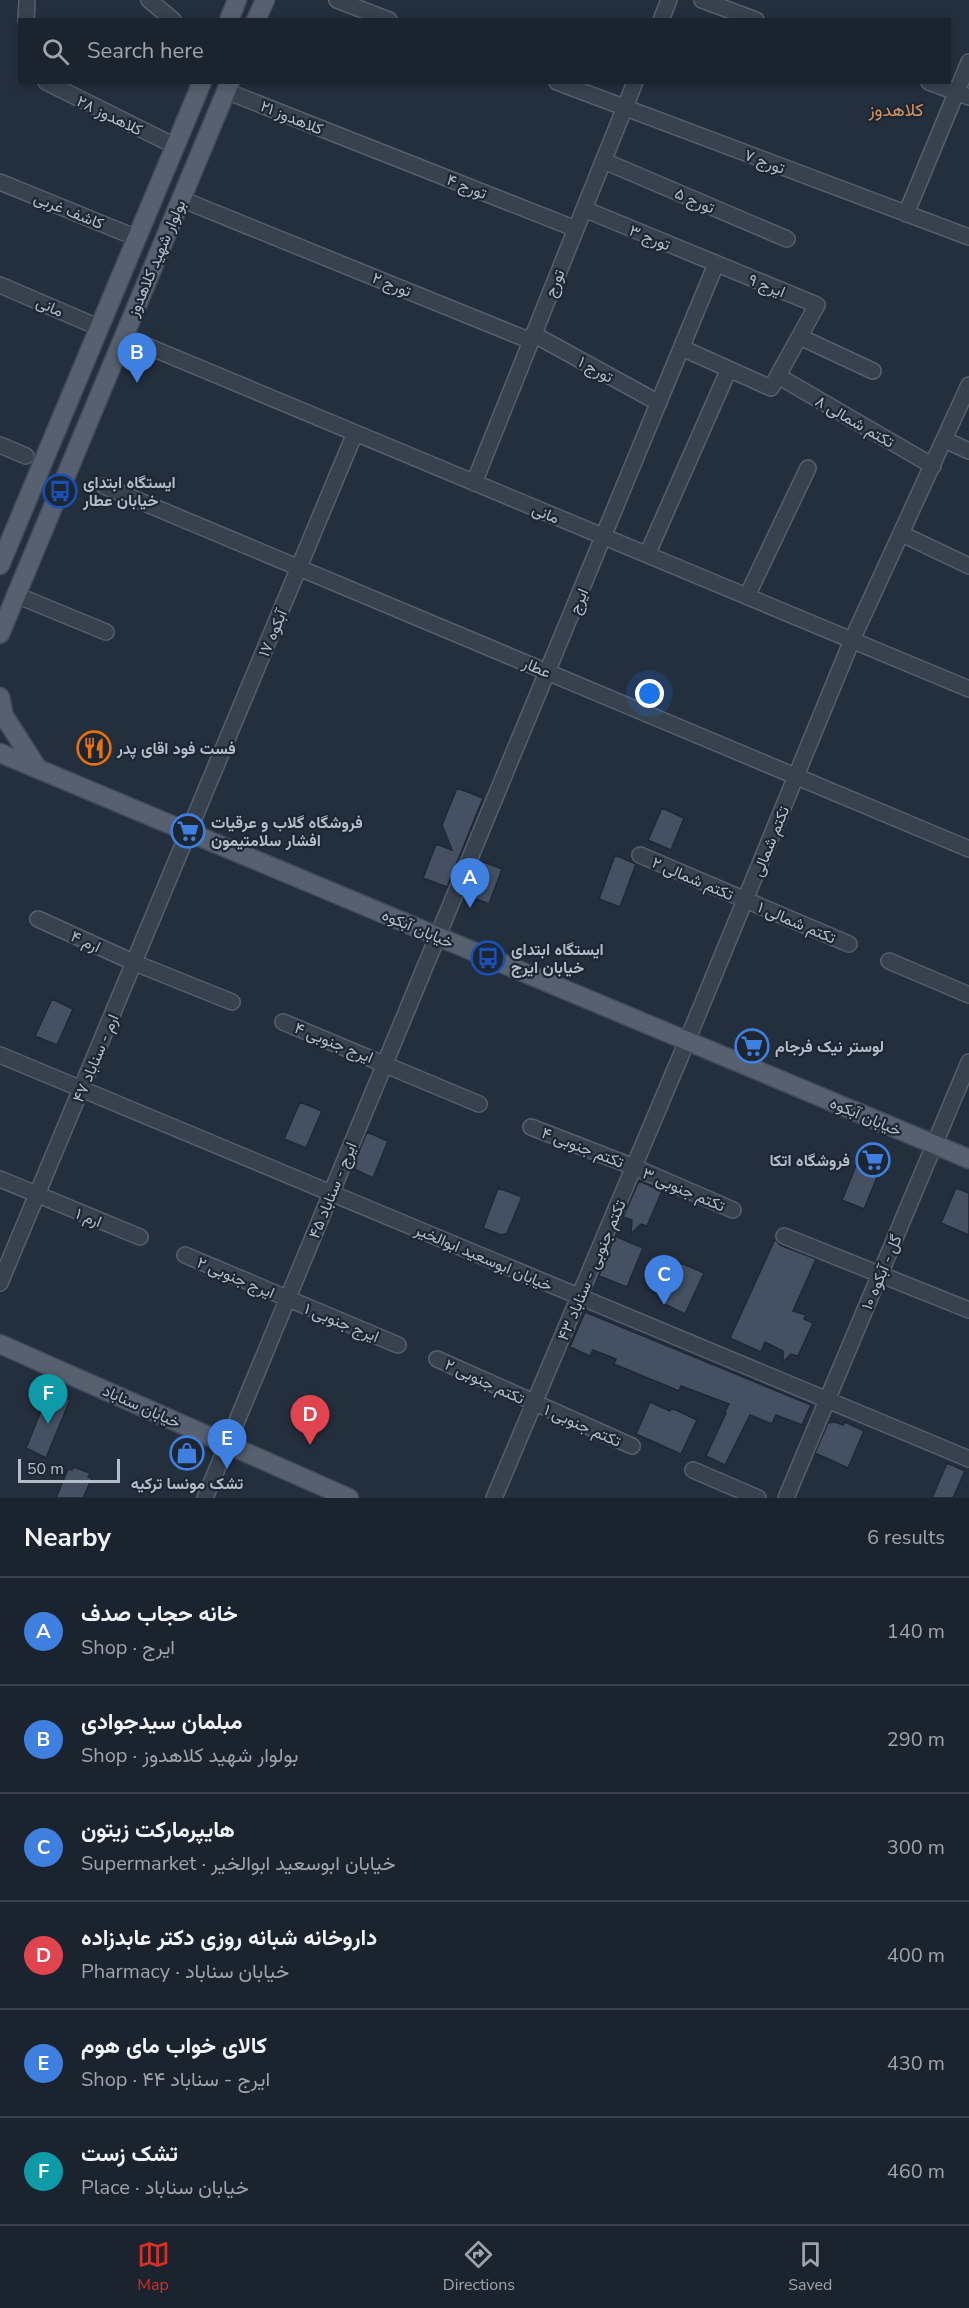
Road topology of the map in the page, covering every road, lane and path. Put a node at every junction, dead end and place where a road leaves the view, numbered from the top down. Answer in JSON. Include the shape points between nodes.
{"nodes":[{"id":1,"x":27,"y":0,"type":"edge"},
{"id":2,"x":149,"y":0,"type":"edge"},
{"id":3,"x":237,"y":0,"type":"edge"},
{"id":4,"x":265,"y":0,"type":"edge"},
{"id":5,"x":337,"y":0,"type":"edge"},
{"id":6,"x":669,"y":0,"type":"edge"},
{"id":7,"x":702,"y":0,"type":"edge"},
{"id":8,"x":26,"y":18,"type":"edge"},
{"id":9,"x":171,"y":18,"type":"edge"},
{"id":10,"x":230,"y":18,"type":"edge"},
{"id":11,"x":257,"y":18,"type":"edge"},
{"id":12,"x":384,"y":18,"type":"edge"},
{"id":13,"x":662,"y":18,"type":"edge"},
{"id":14,"x":751,"y":18,"type":"edge"},
{"id":15,"x":969,"y":62,"type":"edge"},
{"id":16,"x":50,"y":84,"type":"edge"},
{"id":17,"x":201,"y":84,"type":"edge"},
{"id":18,"x":562,"y":84,"type":"edge"},
{"id":19,"x":634,"y":84,"type":"edge"},
{"id":20,"x":934,"y":84,"type":"edge"},
{"id":21,"x":228,"y":87,"type":"edge"},
{"id":22,"x":963,"y":95,"type":"edge"},
{"id":23,"x":625,"y":108,"type":"junction"},
{"id":24,"x":357,"y":143,"type":"joint"},
{"id":25,"x":175,"y":146,"type":"junction"},
{"id":26,"x":603,"y":162,"type":"junction"},
{"id":27,"x":0,"y":182,"type":"edge"},
{"id":28,"x":181,"y":199,"type":"junction"},
{"id":29,"x":584,"y":209,"type":"junction"},
{"id":30,"x":906,"y":213,"type":"junction"},
{"id":31,"x":576,"y":229,"type":"junction"},
{"id":32,"x":969,"y":237,"type":"edge"},
{"id":33,"x":137,"y":238,"type":"junction"},
{"id":34,"x":788,"y":239,"type":"dead end"},
{"id":35,"x":716,"y":264,"type":"junction"},
{"id":36,"x":0,"y":285,"type":"edge"},
{"id":37,"x":100,"y":328,"type":"junction"},
{"id":38,"x":123,"y":336,"type":"junction"},
{"id":39,"x":800,"y":337,"type":"junction"},
{"id":40,"x":532,"y":338,"type":"junction"},
{"id":41,"x":682,"y":348,"type":"junction"},
{"id":42,"x":729,"y":369,"type":"junction"},
{"id":43,"x":873,"y":371,"type":"dead end"},
{"id":44,"x":778,"y":376,"type":"junction"},
{"id":45,"x":969,"y":386,"type":"edge"},
{"id":46,"x":659,"y":404,"type":"junction"},
{"id":47,"x":355,"y":433,"type":"junction"},
{"id":48,"x":945,"y":440,"type":"junction"},
{"id":49,"x":0,"y":445,"type":"edge"},
{"id":50,"x":969,"y":451,"type":"edge"},
{"id":51,"x":26,"y":456,"type":"dead end"},
{"id":52,"x":933,"y":466,"type":"junction"},
{"id":53,"x":808,"y":468,"type":"dead end"},
{"id":54,"x":474,"y":483,"type":"junction"},
{"id":55,"x":104,"y":486,"type":"dead end"},
{"id":56,"x":902,"y":534,"type":"junction"},
{"id":57,"x":604,"y":537,"type":"junction"},
{"id":58,"x":647,"y":555,"type":"junction"},
{"id":59,"x":0,"y":565,"type":"edge"},
{"id":60,"x":969,"y":566,"type":"edge"},
{"id":61,"x":299,"y":568,"type":"junction"},
{"id":62,"x":16,"y":595,"type":"junction"},
{"id":63,"x":747,"y":596,"type":"junction"},
{"id":64,"x":106,"y":632,"type":"dead end"},
{"id":65,"x":0,"y":634,"type":"edge"},
{"id":66,"x":852,"y":640,"type":"junction"},
{"id":67,"x":548,"y":672,"type":"junction"},
{"id":68,"x":969,"y":689,"type":"edge"},
{"id":69,"x":0,"y":697,"type":"edge"},
{"id":70,"x":0,"y":753,"type":"edge"},
{"id":71,"x":38,"y":769,"type":"junction"},
{"id":72,"x":796,"y":776,"type":"junction"},
{"id":73,"x":189,"y":832,"type":"junction"},
{"id":74,"x":969,"y":849,"type":"edge"},
{"id":75,"x":640,"y":855,"type":"dead end"},
{"id":76,"x":745,"y":900,"type":"junction"},
{"id":77,"x":38,"y":919,"type":"dead end"},
{"id":78,"x":437,"y":936,"type":"junction"},
{"id":79,"x":849,"y":944,"type":"dead end"},
{"id":80,"x":889,"y":961,"type":"dead end"},
{"id":81,"x":135,"y":963,"type":"junction"},
{"id":82,"x":969,"y":995,"type":"edge"},
{"id":83,"x":232,"y":1002,"type":"dead end"},
{"id":84,"x":283,"y":1022,"type":"dead end"},
{"id":85,"x":687,"y":1041,"type":"junction"},
{"id":86,"x":0,"y":1055,"type":"edge"},
{"id":87,"x":969,"y":1062,"type":"edge"},
{"id":88,"x":385,"y":1063,"type":"junction"},
{"id":89,"x":82,"y":1089,"type":"junction"},
{"id":90,"x":479,"y":1104,"type":"dead end"},
{"id":91,"x":531,"y":1127,"type":"dead end"},
{"id":92,"x":935,"y":1145,"type":"junction"},
{"id":93,"x":969,"y":1160,"type":"edge"},
{"id":94,"x":634,"y":1167,"type":"junction"},
{"id":95,"x":0,"y":1179,"type":"edge"},
{"id":96,"x":331,"y":1193,"type":"junction"},
{"id":97,"x":38,"y":1196,"type":"junction"},
{"id":98,"x":734,"y":1210,"type":"dead end"},
{"id":99,"x":784,"y":1236,"type":"dead end"},
{"id":100,"x":140,"y":1237,"type":"dead end"},
{"id":101,"x":185,"y":1255,"type":"dead end"},
{"id":102,"x":880,"y":1275,"type":"junction"},
{"id":103,"x":0,"y":1283,"type":"edge"},
{"id":104,"x":579,"y":1297,"type":"junction"},
{"id":105,"x":287,"y":1299,"type":"junction"},
{"id":106,"x":969,"y":1310,"type":"edge"},
{"id":107,"x":0,"y":1344,"type":"edge"},
{"id":108,"x":398,"y":1345,"type":"dead end"},
{"id":109,"x":437,"y":1359,"type":"dead end"},
{"id":110,"x":827,"y":1400,"type":"junction"},
{"id":111,"x":534,"y":1403,"type":"junction"},
{"id":112,"x":227,"y":1444,"type":"junction"},
{"id":113,"x":632,"y":1446,"type":"dead end"},
{"id":114,"x":969,"y":1459,"type":"edge"},
{"id":115,"x":693,"y":1470,"type":"dead end"},
{"id":116,"x":205,"y":1498,"type":"edge"},
{"id":117,"x":349,"y":1498,"type":"edge"},
{"id":118,"x":494,"y":1498,"type":"edge"},
{"id":119,"x":758,"y":1498,"type":"edge"},
{"id":120,"x":786,"y":1498,"type":"edge"}],
"edges":[{"from":1,"to":8,"type":"street"},
{"from":2,"to":9,"type":"street"},
{"from":3,"to":10,"type":"main road"},
{"from":4,"to":11,"type":"main road"},
{"from":5,"to":12,"type":"street"},
{"from":6,"to":13,"type":"street"},
{"from":7,"to":14,"type":"street"},
{"from":15,"to":22,"type":"street"},
{"from":16,"to":25,"type":"street","name":"کلاهدوز ۲۸"},
{"from":17,"to":25,"type":"main road","name":"بولوار شهید کلاهدوز"},
{"from":18,"to":23,"type":"street","name":"تورج ۷"},
{"from":19,"to":23,"type":"street","name":"تورج"},
{"from":20,"to":22,"type":"street"},
{"from":21,"to":24,"type":"street","name":"کلاهدوز ۲۱"},
{"from":21,"to":28,"type":"main road","name":"بولوار شهید کلاهدوز"},
{"from":22,"to":30,"type":"street"},
{"from":23,"to":26,"type":"street","name":"تورج"},
{"from":23,"to":30,"type":"street","name":"تورج ۷"},
{"from":24,"to":31,"type":"street","name":"تورج ۴"},
{"from":25,"to":33,"type":"main road","name":"بولوار شهید کلاهدوز"},
{"from":26,"to":29,"type":"street","name":"تورج"},
{"from":26,"to":34,"type":"street","name":"تورج ۵"},
{"from":27,"to":33,"type":"street","name":"کاشف غربی"},
{"from":28,"to":38,"type":"main road","name":"بولوار شهید کلاهدوز"},
{"from":28,"to":40,"type":"street","name":"تورج ۲"},
{"from":29,"to":31,"type":"street","name":"تورج"},
{"from":29,"to":35,"type":"street","name":"تورج ۳"},
{"from":30,"to":32,"type":"street","name":"تورج ۷"},
{"from":31,"to":40,"type":"street","name":"تورج"},
{"from":33,"to":37,"type":"main road","name":"بولوار شهید کلاهدوز"},
{"from":35,"to":39,"type":"street","name":"ایرج ۹","via":[[817,305]]},
{"from":35,"to":41,"type":"street","name":"ایرج"},
{"from":36,"to":37,"type":"street","name":"مانی"},
{"from":37,"to":59,"type":"main road","name":"بولوار شهید کلاهدوز"},
{"from":38,"to":47,"type":"street","name":"مانی"},
{"from":38,"to":62,"type":"main road","name":"بولوار شهید کلاهدوز"},
{"from":39,"to":43,"type":"street"},
{"from":39,"to":44,"type":"street"},
{"from":40,"to":46,"type":"street","name":"تورج ۱"},
{"from":40,"to":54,"type":"street","name":"تورج"},
{"from":41,"to":42,"type":"street"},
{"from":41,"to":46,"type":"street","name":"ایرج"},
{"from":42,"to":44,"type":"street","via":[[771,388]]},
{"from":42,"to":58,"type":"street"},
{"from":44,"to":52,"type":"street","name":"تکتم شمالی ۸"},
{"from":45,"to":48,"type":"street","name":"تکتم شمالی"},
{"from":46,"to":57,"type":"street","name":"ایرج"},
{"from":47,"to":54,"type":"street","name":"مانی"},
{"from":47,"to":61,"type":"street","name":"آبکوه ۱۷"},
{"from":48,"to":50,"type":"street"},
{"from":48,"to":52,"type":"street","name":"تکتم شمالی"},
{"from":49,"to":51,"type":"street"},
{"from":52,"to":56,"type":"street","name":"تکتم شمالی"},
{"from":53,"to":63,"type":"street"},
{"from":54,"to":57,"type":"street","name":"مانی"},
{"from":55,"to":61,"type":"street","name":"عطار"},
{"from":56,"to":60,"type":"street"},
{"from":56,"to":66,"type":"street","name":"تکتم شمالی"},
{"from":57,"to":58,"type":"street","name":"مانی"},
{"from":57,"to":67,"type":"street","name":"ایرج"},
{"from":58,"to":63,"type":"street","name":"مانی"},
{"from":61,"to":67,"type":"street","name":"عطار"},
{"from":61,"to":73,"type":"street","name":"آبکوه ۱۷"},
{"from":62,"to":64,"type":"street"},
{"from":62,"to":65,"type":"main road","name":"بولوار شهید کلاهدوز"},
{"from":63,"to":66,"type":"street","name":"مانی"},
{"from":66,"to":68,"type":"street","name":"مانی"},
{"from":66,"to":72,"type":"street","name":"تکتم شمالی"},
{"from":67,"to":72,"type":"street","name":"عطار"},
{"from":67,"to":78,"type":"street","name":"ایرج"},
{"from":69,"to":71,"type":"main road","via":[[4,716]]},
{"from":70,"to":71,"type":"main road","name":"خیابان آبکوه"},
{"from":71,"to":73,"type":"main road","name":"خیابان آبکوه"},
{"from":72,"to":74,"type":"street","name":"عطار"},
{"from":72,"to":76,"type":"street","name":"تکتم شمالی"},
{"from":73,"to":78,"type":"main road","name":"خیابان آبکوه"},
{"from":73,"to":81,"type":"street","name":"ارم - سناباد ۴۷"},
{"from":75,"to":76,"type":"street","name":"تکتم شمالی ۲"},
{"from":76,"to":79,"type":"street","name":"تکتم شمالی ۱"},
{"from":76,"to":85,"type":"street","name":"تکتم شمالی"},
{"from":77,"to":81,"type":"street","name":"ارم ۴"},
{"from":78,"to":85,"type":"main road","name":"خیابان آبکوه"},
{"from":78,"to":88,"type":"street","name":"ایرج - سناباد ۴۵"},
{"from":80,"to":82,"type":"street"},
{"from":81,"to":83,"type":"street","name":"ارم ۴"},
{"from":81,"to":89,"type":"street","name":"ارم - سناباد ۴۷"},
{"from":84,"to":88,"type":"street","name":"ایرج جنوبی ۴"},
{"from":85,"to":92,"type":"main road","name":"خیابان آبکوه"},
{"from":85,"to":94,"type":"street","name":"تکتم جنوبی - سناباد ۴۳"},
{"from":86,"to":89,"type":"street","name":"خیابان ابوسعید ابوالخیر"},
{"from":87,"to":92,"type":"street","name":"گل - آبکوه ۱۰"},
{"from":88,"to":90,"type":"street","name":"ایرج جنوبی ۴"},
{"from":88,"to":96,"type":"street","name":"ایرج - سناباد ۴۵"},
{"from":89,"to":96,"type":"street","name":"خیابان ابوسعید ابوالخیر"},
{"from":89,"to":97,"type":"street","name":"ارم - سناباد ۴۷"},
{"from":91,"to":94,"type":"street","name":"تکتم جنوبی ۴"},
{"from":92,"to":93,"type":"main road","name":"خیابان آبکوه"},
{"from":92,"to":102,"type":"street","name":"گل - آبکوه ۱۰"},
{"from":94,"to":98,"type":"street","name":"تکتم جنوبی ۳"},
{"from":94,"to":104,"type":"street","name":"تکتم جنوبی - سناباد ۴۳"},
{"from":95,"to":97,"type":"street","name":"ارم ۱"},
{"from":96,"to":104,"type":"street","name":"خیابان ابوسعید ابوالخیر"},
{"from":96,"to":105,"type":"street","name":"ایرج - سناباد ۴۵"},
{"from":97,"to":100,"type":"street","name":"ارم ۱"},
{"from":97,"to":103,"type":"street","name":"ارم - سناباد ۴۷"},
{"from":99,"to":102,"type":"street"},
{"from":101,"to":105,"type":"street","name":"ایرج جنوبی ۲"},
{"from":102,"to":106,"type":"street"},
{"from":102,"to":110,"type":"street","name":"گل - آبکوه ۱۰"},
{"from":104,"to":110,"type":"street","name":"خیابان ابوسعید ابوالخیر"},
{"from":104,"to":111,"type":"street","name":"تکتم جنوبی - سناباد ۴۳"},
{"from":105,"to":108,"type":"street","name":"ایرج جنوبی ۱"},
{"from":105,"to":112,"type":"street","name":"ایرج - سناباد ۴۵"},
{"from":107,"to":112,"type":"main road","name":"خیابان سناباد"},
{"from":109,"to":111,"type":"street","name":"تکتم جنوبی ۲"},
{"from":110,"to":114,"type":"street","name":"خیابان ابوسعید ابوالخیر"},
{"from":110,"to":120,"type":"street","name":"گل - آبکوه ۱۰"},
{"from":111,"to":113,"type":"street","name":"تکتم جنوبی ۱"},
{"from":111,"to":118,"type":"street","name":"تکتم جنوبی - سناباد ۴۳"},
{"from":112,"to":116,"type":"street","name":"ایرج - سناباد ۴۵"},
{"from":112,"to":117,"type":"main road","name":"خیابان سناباد"},
{"from":115,"to":119,"type":"street"}]}
